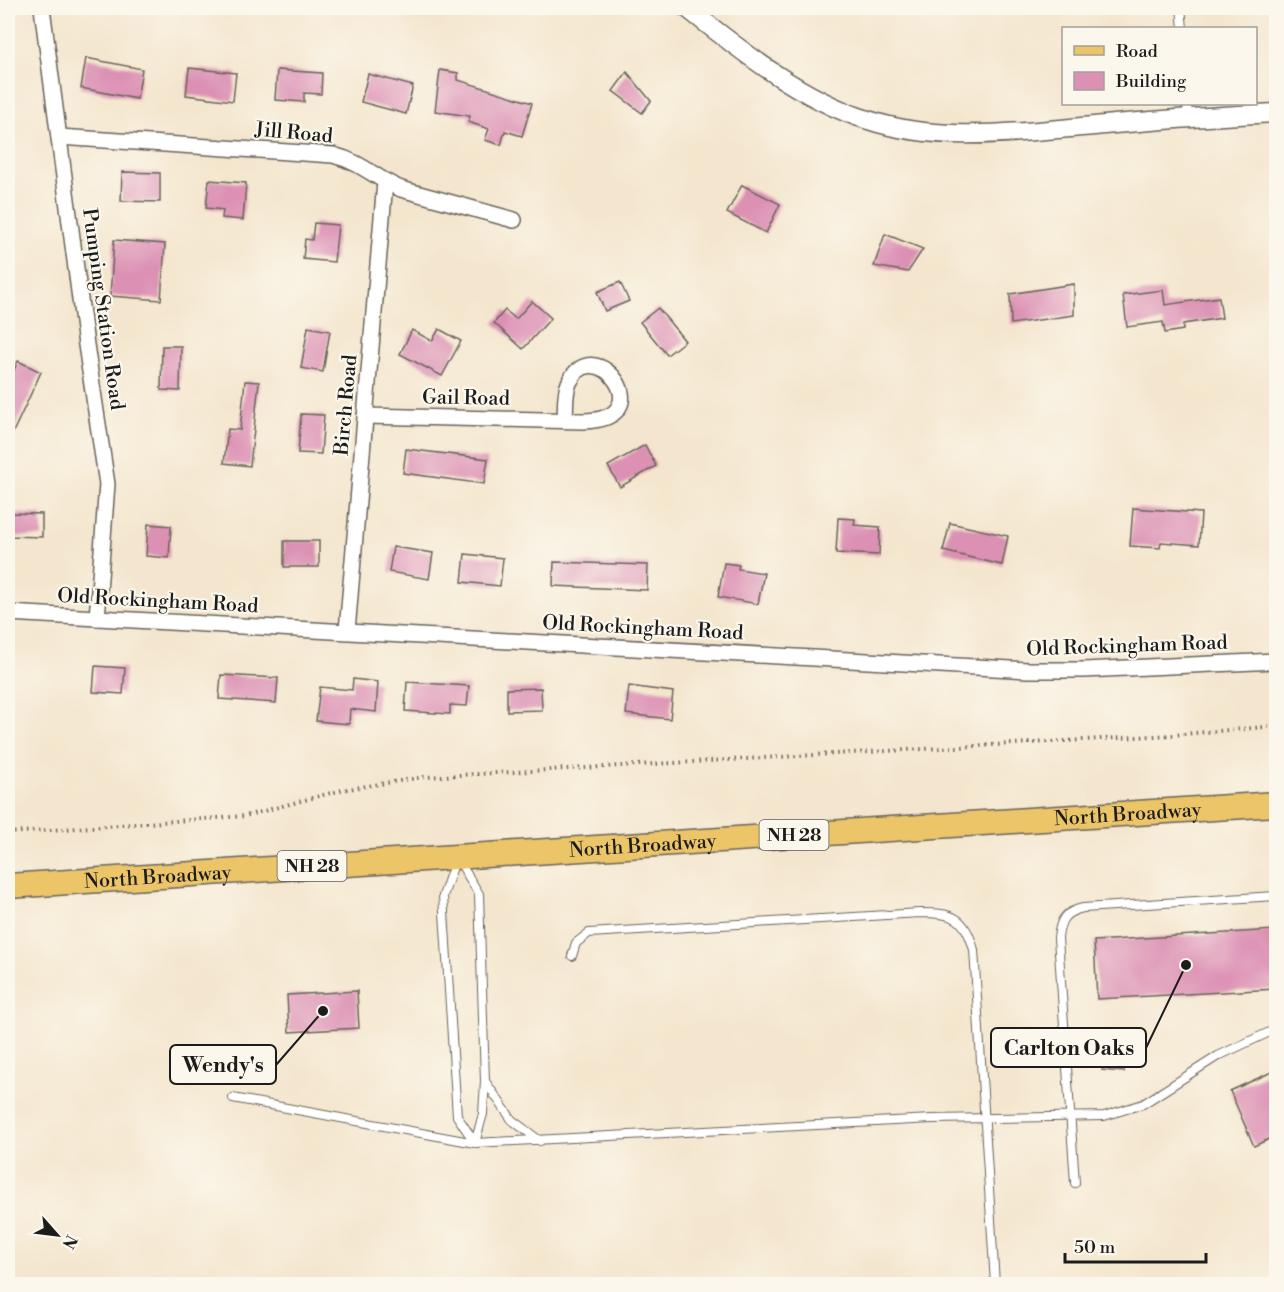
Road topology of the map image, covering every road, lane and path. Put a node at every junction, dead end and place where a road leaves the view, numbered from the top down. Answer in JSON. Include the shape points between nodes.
{"nodes":[{"id":1,"x":42,"y":8,"type":"edge"},
{"id":2,"x":687,"y":8,"type":"edge"},
{"id":3,"x":1181,"y":8,"type":"edge"},
{"id":4,"x":1183,"y":27,"type":"edge"},
{"id":5,"x":1187,"y":111,"type":"edge"},
{"id":6,"x":1276,"y":113,"type":"edge"},
{"id":7,"x":58,"y":137,"type":"junction"},
{"id":8,"x":385,"y":182,"type":"junction"},
{"id":9,"x":514,"y":220,"type":"dead end"},
{"id":10,"x":366,"y":416,"type":"junction"},
{"id":11,"x":565,"y":420,"type":"dead end"},
{"id":12,"x":8,"y":613,"type":"edge"},
{"id":13,"x":97,"y":618,"type":"junction"},
{"id":14,"x":347,"y":631,"type":"junction"},
{"id":15,"x":1276,"y":661,"type":"edge"},
{"id":16,"x":1276,"y":726,"type":"edge"},
{"id":17,"x":1276,"y":804,"type":"edge"},
{"id":18,"x":8,"y":833,"type":"edge"},
{"id":19,"x":457,"y":857,"type":"junction"},
{"id":20,"x":8,"y":886,"type":"edge"},
{"id":21,"x":1276,"y":896,"type":"edge"},
{"id":22,"x":572,"y":956,"type":"dead end"},
{"id":23,"x":1276,"y":1029,"type":"edge"},
{"id":24,"x":485,"y":1081,"type":"junction"},
{"id":25,"x":233,"y":1098,"type":"dead end"},
{"id":26,"x":1071,"y":1118,"type":"junction"},
{"id":27,"x":985,"y":1119,"type":"junction"},
{"id":28,"x":540,"y":1141,"type":"junction"},
{"id":29,"x":475,"y":1143,"type":"junction"},
{"id":30,"x":1075,"y":1183,"type":"dead end"},
{"id":31,"x":995,"y":1284,"type":"edge"}],
"edges":[{"from":1,"to":7,"type":"street","name":"Pumping Station Road"},
{"from":2,"to":5,"type":"street","via":[[809,93],[857,116],[900,128],[1002,134]]},
{"from":3,"to":4,"type":"lane"},
{"from":5,"to":6,"type":"street"},
{"from":7,"to":8,"type":"street","name":"Jill Road","via":[[333,155],[364,165]]},
{"from":7,"to":13,"type":"street","name":"Pumping Station Road","via":[[107,484]]},
{"from":8,"to":9,"type":"street","name":"Jill Road"},
{"from":8,"to":10,"type":"street","name":"Birch Road"},
{"from":10,"to":11,"type":"street","name":"Gail Road"},
{"from":10,"to":14,"type":"street","name":"Birch Road"},
{"from":12,"to":13,"type":"street","name":"Old Rockingham Road"},
{"from":13,"to":14,"type":"street","name":"Old Rockingham Road"},
{"from":14,"to":15,"type":"street","name":"Old Rockingham Road","via":[[1028,670]]},
{"from":16,"to":18,"type":"path","via":[[424,777],[342,790],[245,816]]},
{"from":17,"to":19,"type":"main road","name":"North Broadway","number":"NH 28"},
{"from":19,"to":20,"type":"main road","name":"North Broadway","number":"NH 28"},
{"from":19,"to":24,"type":"lane","via":[[479,894]]},
{"from":19,"to":29,"type":"lane","via":[[443,896],[457,1116]]},
{"from":21,"to":26,"type":"lane","via":[[1069,911],[1060,922],[1058,938]]},
{"from":22,"to":27,"type":"lane","via":[[576,943],[589,933],[920,913],[953,915],[970,934],[974,950]]},
{"from":23,"to":26,"type":"lane","via":[[1218,1056],[1143,1104],[1104,1116]]},
{"from":24,"to":28,"type":"lane","via":[[512,1120]]},
{"from":24,"to":29,"type":"lane","via":[[483,1114]]},
{"from":25,"to":29,"type":"lane"},
{"from":26,"to":27,"type":"lane"},
{"from":26,"to":30,"type":"lane"},
{"from":27,"to":28,"type":"lane"},
{"from":27,"to":31,"type":"lane"},
{"from":28,"to":29,"type":"lane"}]}
